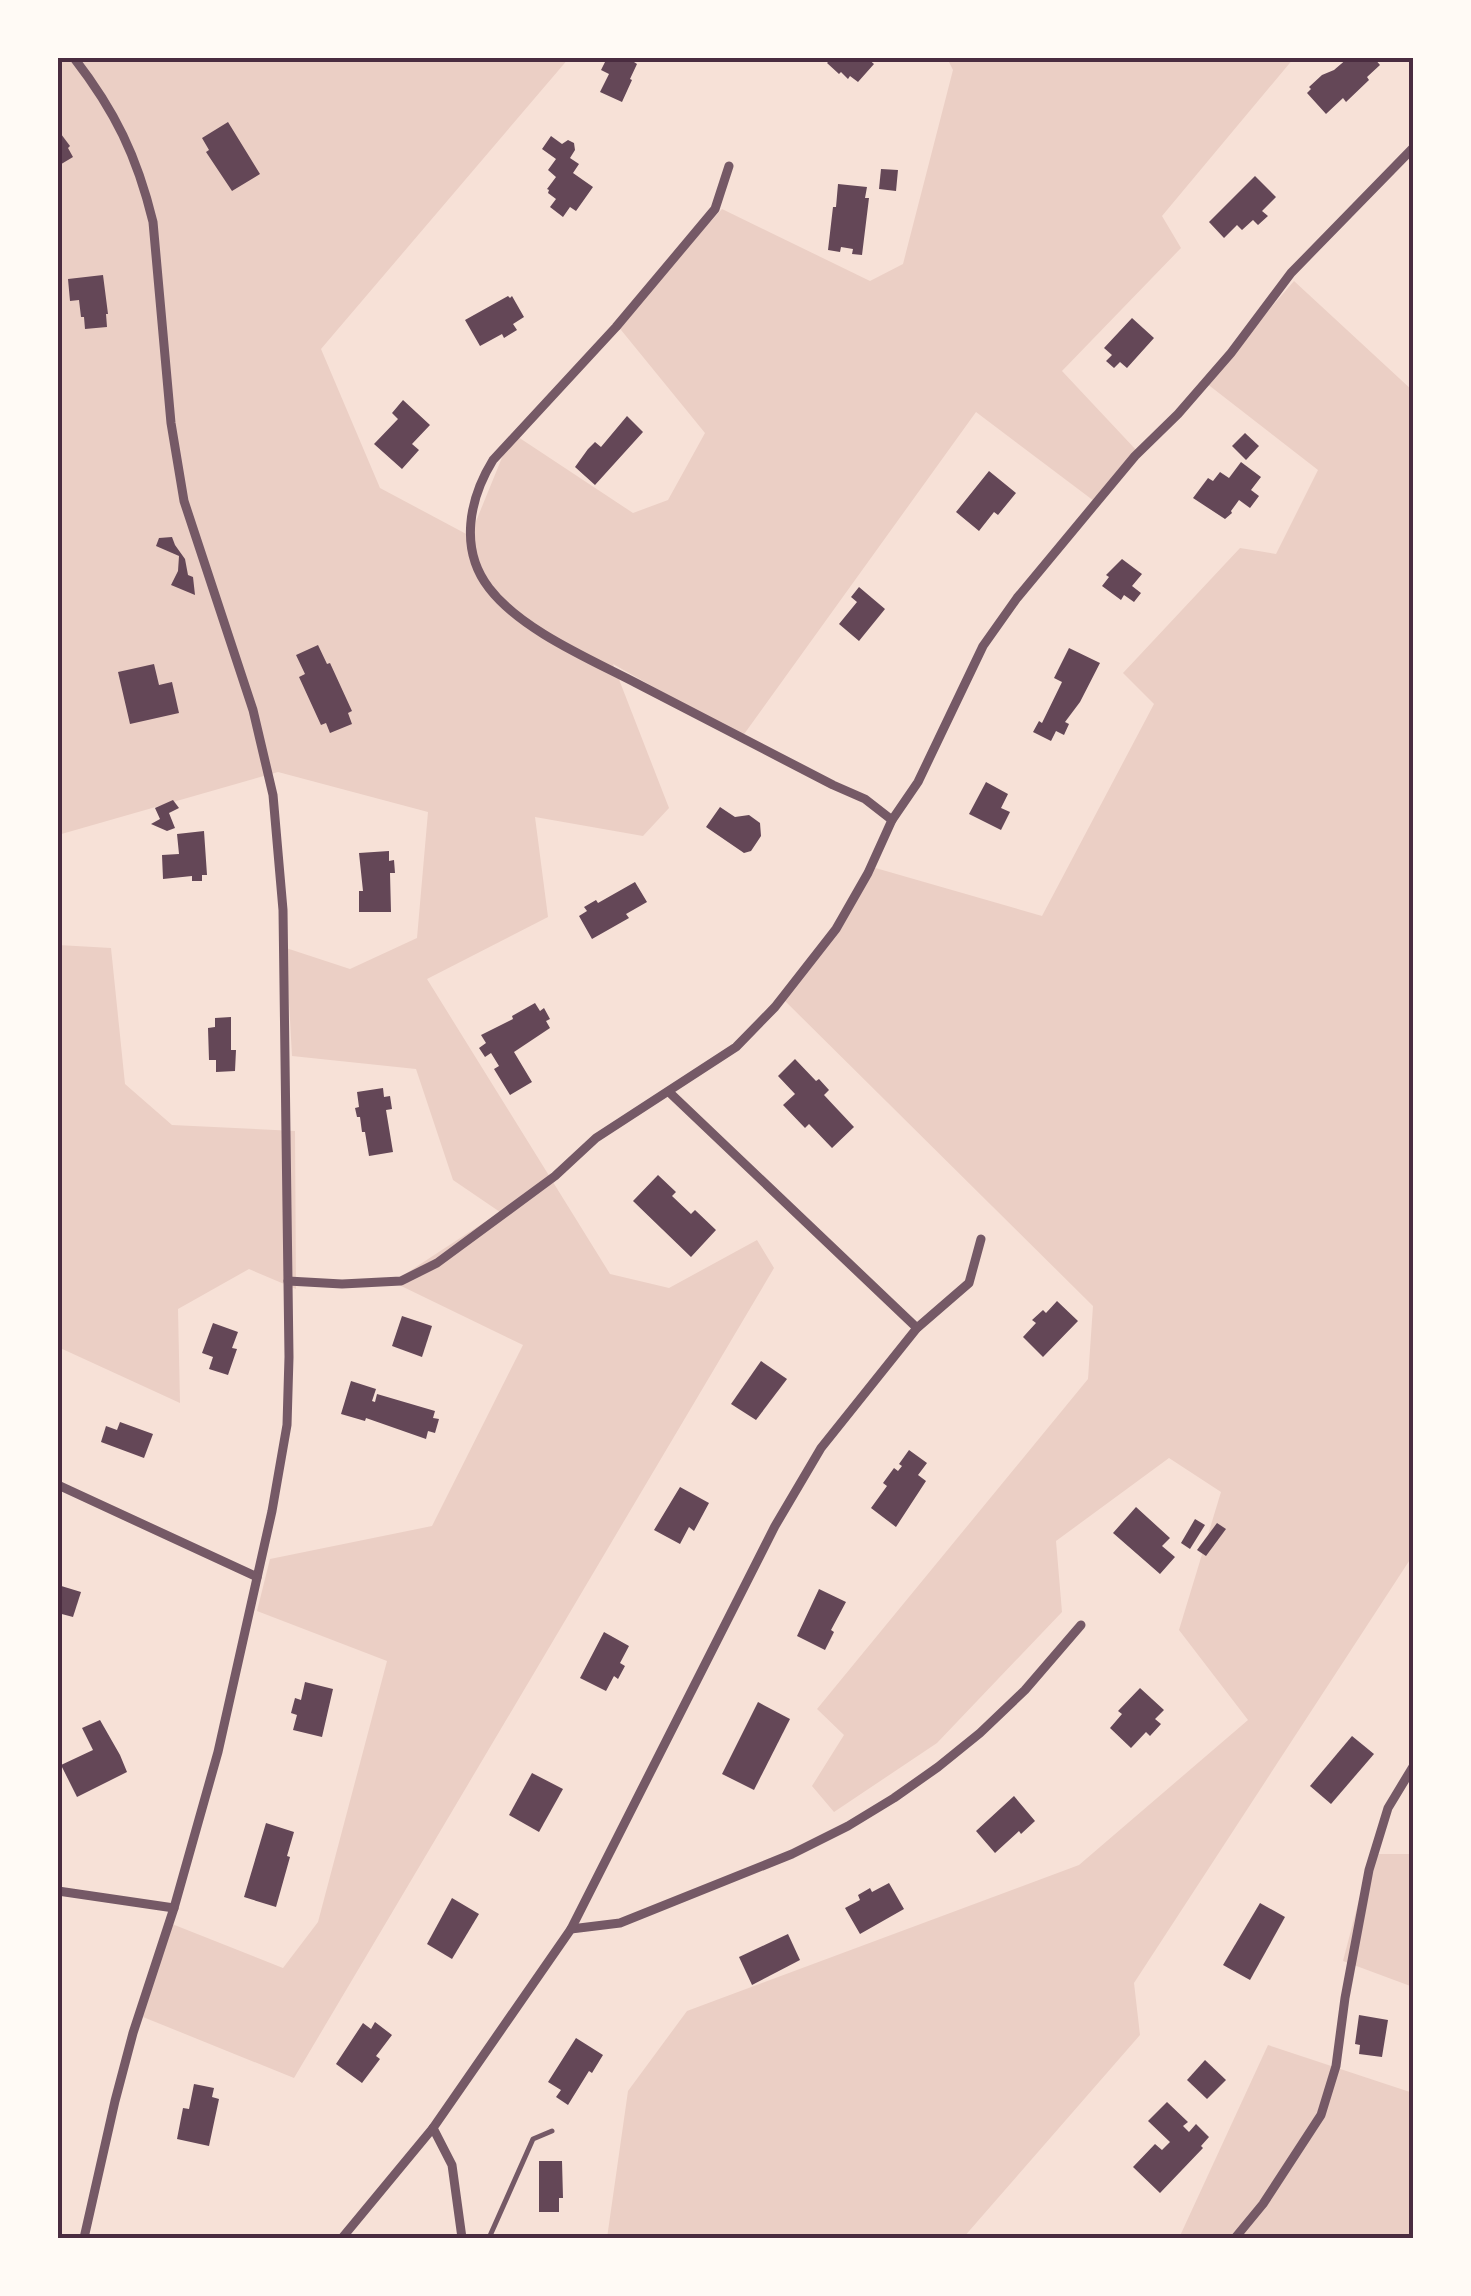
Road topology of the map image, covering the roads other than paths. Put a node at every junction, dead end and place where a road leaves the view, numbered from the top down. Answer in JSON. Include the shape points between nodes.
{"nodes":[{"id":1,"x":74,"y":58,"type":"edge"},
{"id":2,"x":1414,"y":147,"type":"edge"},
{"id":3,"x":729,"y":166,"type":"dead end"},
{"id":4,"x":892,"y":820,"type":"junction"},
{"id":5,"x":670,"y":1092,"type":"junction"},
{"id":6,"x":981,"y":1239,"type":"dead end"},
{"id":7,"x":288,"y":1280,"type":"junction"},
{"id":8,"x":917,"y":1328,"type":"junction"},
{"id":9,"x":58,"y":1485,"type":"edge"},
{"id":10,"x":257,"y":1577,"type":"junction"},
{"id":11,"x":1080,"y":1625,"type":"dead end"},
{"id":12,"x":1414,"y":1765,"type":"edge"},
{"id":13,"x":58,"y":1891,"type":"edge"},
{"id":14,"x":174,"y":1908,"type":"junction"},
{"id":15,"x":570,"y":1929,"type":"junction"},
{"id":16,"x":434,"y":2128,"type":"junction"},
{"id":17,"x":552,"y":2132,"type":"dead end"},
{"id":18,"x":84,"y":2238,"type":"edge"},
{"id":19,"x":342,"y":2238,"type":"edge"},
{"id":20,"x":462,"y":2238,"type":"edge"},
{"id":21,"x":489,"y":2238,"type":"edge"},
{"id":22,"x":1235,"y":2238,"type":"edge"}],
"edges":[{"from":1,"to":7,"type":"street","via":[[101,93],[145,191],[184,500],[253,710],[273,795],[284,910]]},
{"from":2,"to":4,"type":"street","via":[[1291,273],[1231,353],[1017,598],[983,646],[918,782]]},
{"from":3,"to":4,"type":"street","via":[[716,209],[493,460],[473,503],[471,553],[488,588],[534,628],[865,799]]},
{"from":4,"to":5,"type":"street","via":[[836,929],[774,1007],[736,1047]]},
{"from":5,"to":7,"type":"street","via":[[596,1138],[437,1263],[401,1281]]},
{"from":5,"to":8,"type":"street"},
{"from":6,"to":8,"type":"street","via":[[969,1282]]},
{"from":7,"to":10,"type":"street","via":[[288,1425]]},
{"from":8,"to":15,"type":"street","via":[[820,1448]]},
{"from":9,"to":10,"type":"street"},
{"from":10,"to":14,"type":"street"},
{"from":11,"to":15,"type":"street","via":[[980,1733],[848,1826],[620,1924]]},
{"from":12,"to":22,"type":"street","via":[[1388,1808],[1369,1870],[1336,2066],[1321,2115]]},
{"from":13,"to":14,"type":"street"},
{"from":14,"to":18,"type":"street","via":[[128,2050]]},
{"from":15,"to":16,"type":"street"},
{"from":16,"to":19,"type":"street"},
{"from":16,"to":20,"type":"street","via":[[452,2165]]},
{"from":17,"to":21,"type":"lane","via":[[533,2140]]}]}
